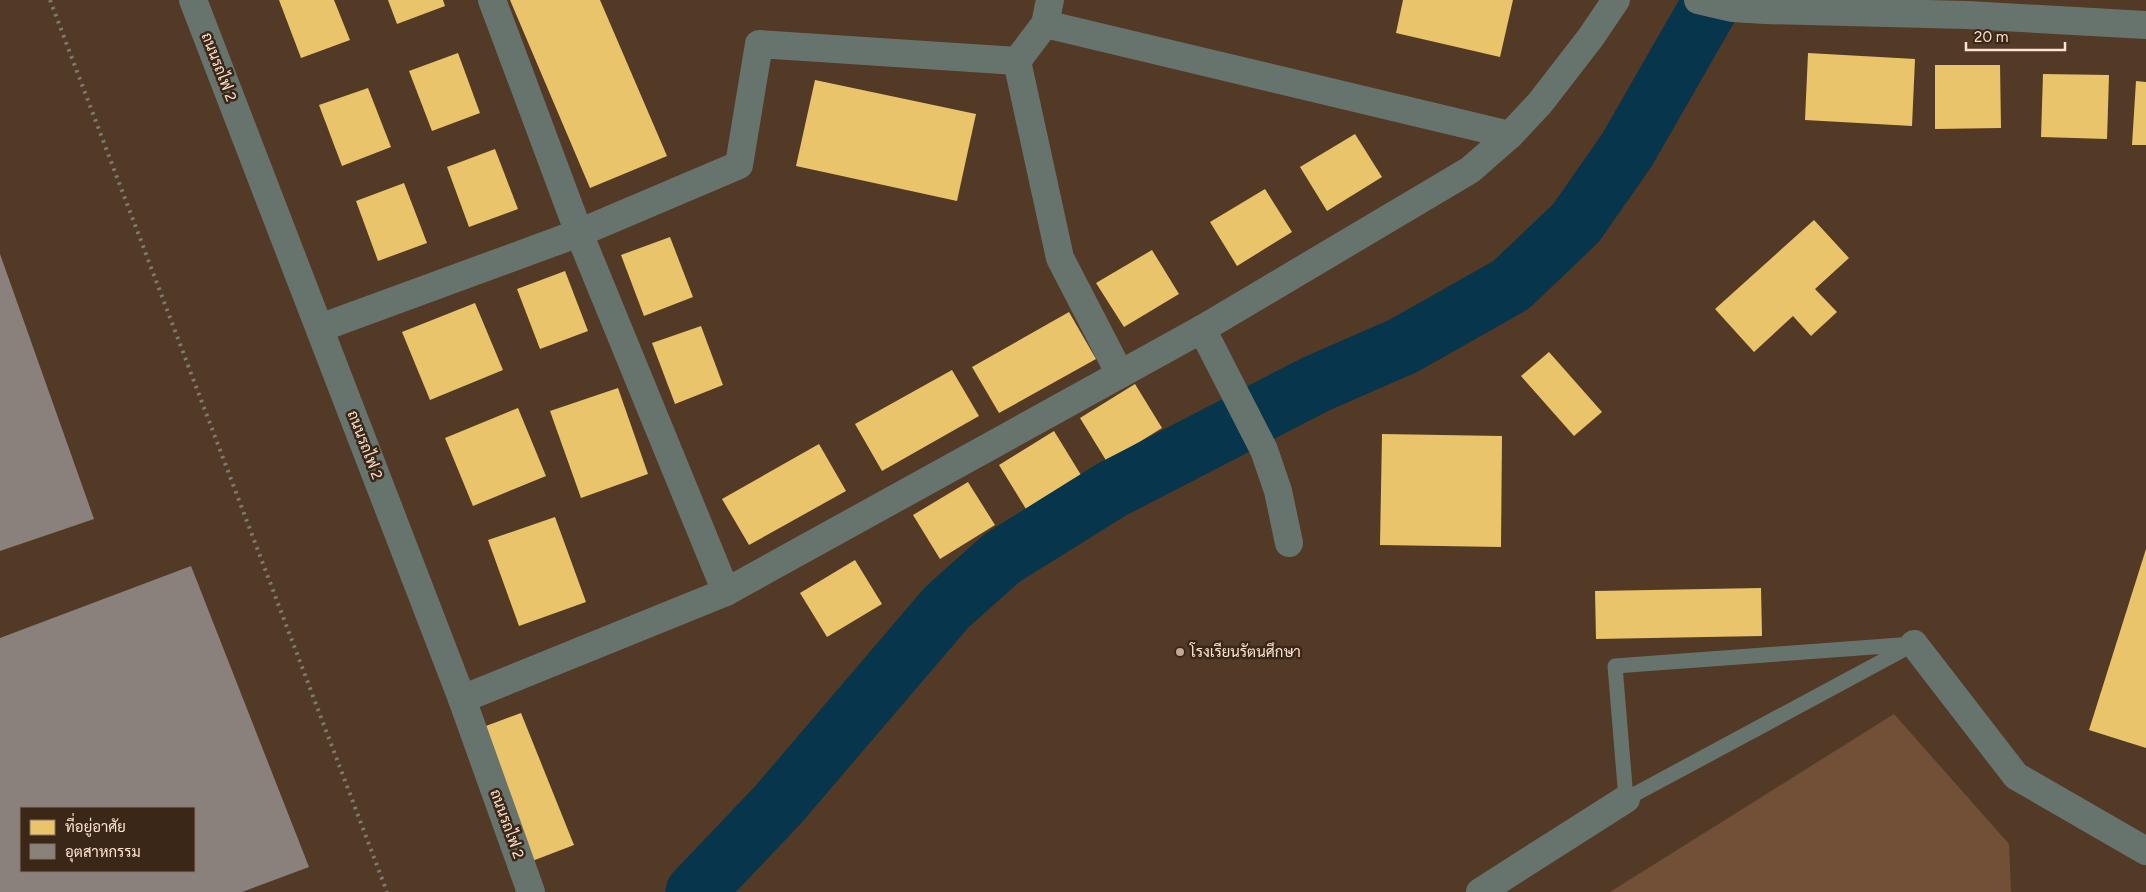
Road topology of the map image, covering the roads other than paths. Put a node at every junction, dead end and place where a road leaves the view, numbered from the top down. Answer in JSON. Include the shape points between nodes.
{"nodes":[{"id":1,"x":193,"y":0,"type":"edge"},
{"id":2,"x":492,"y":0,"type":"edge"},
{"id":3,"x":1616,"y":0,"type":"edge"},
{"id":4,"x":1698,"y":0,"type":"edge"},
{"id":5,"x":1048,"y":12,"type":"edge"},
{"id":6,"x":2146,"y":26,"type":"edge"},
{"id":7,"x":1017,"y":60,"type":"junction"},
{"id":8,"x":1510,"y":135,"type":"junction"},
{"id":9,"x":578,"y":233,"type":"junction"},
{"id":10,"x":320,"y":328,"type":"junction"},
{"id":11,"x":1202,"y":329,"type":"junction"},
{"id":12,"x":1120,"y":374,"type":"junction"},
{"id":13,"x":1289,"y":543,"type":"dead end"},
{"id":14,"x":726,"y":592,"type":"junction"},
{"id":15,"x":1914,"y":644,"type":"junction"},
{"id":16,"x":462,"y":699,"type":"junction"},
{"id":17,"x":1626,"y":799,"type":"junction"},
{"id":18,"x":2146,"y":851,"type":"edge"},
{"id":19,"x":531,"y":892,"type":"edge"},
{"id":20,"x":1480,"y":892,"type":"edge"}],
"edges":[{"from":1,"to":10,"type":"street","name":"ถนนรถไฟ 2"},
{"from":2,"to":9,"type":"street"},
{"from":3,"to":8,"type":"street","via":[[1540,103]]},
{"from":4,"to":6,"type":"street","via":[[1732,8],[1967,15]]},
{"from":5,"to":7,"type":"street"},
{"from":5,"to":8,"type":"street"},
{"from":7,"to":9,"type":"street","via":[[759,44],[739,166]]},
{"from":7,"to":12,"type":"street","via":[[1060,258]]},
{"from":8,"to":11,"type":"street","via":[[1470,170]]},
{"from":9,"to":10,"type":"street"},
{"from":9,"to":14,"type":"street"},
{"from":10,"to":16,"type":"street","name":"ถนนรถไฟ 2"},
{"from":11,"to":12,"type":"street"},
{"from":11,"to":13,"type":"street","via":[[1264,450],[1278,491]]},
{"from":12,"to":14,"type":"street"},
{"from":14,"to":16,"type":"street"},
{"from":15,"to":17,"type":"lane"},
{"from":15,"to":17,"type":"lane","via":[[1615,666]]},
{"from":15,"to":18,"type":"street","via":[[2016,776]]},
{"from":16,"to":19,"type":"street","name":"ถนนรถไฟ 2"},
{"from":17,"to":20,"type":"street"}]}
